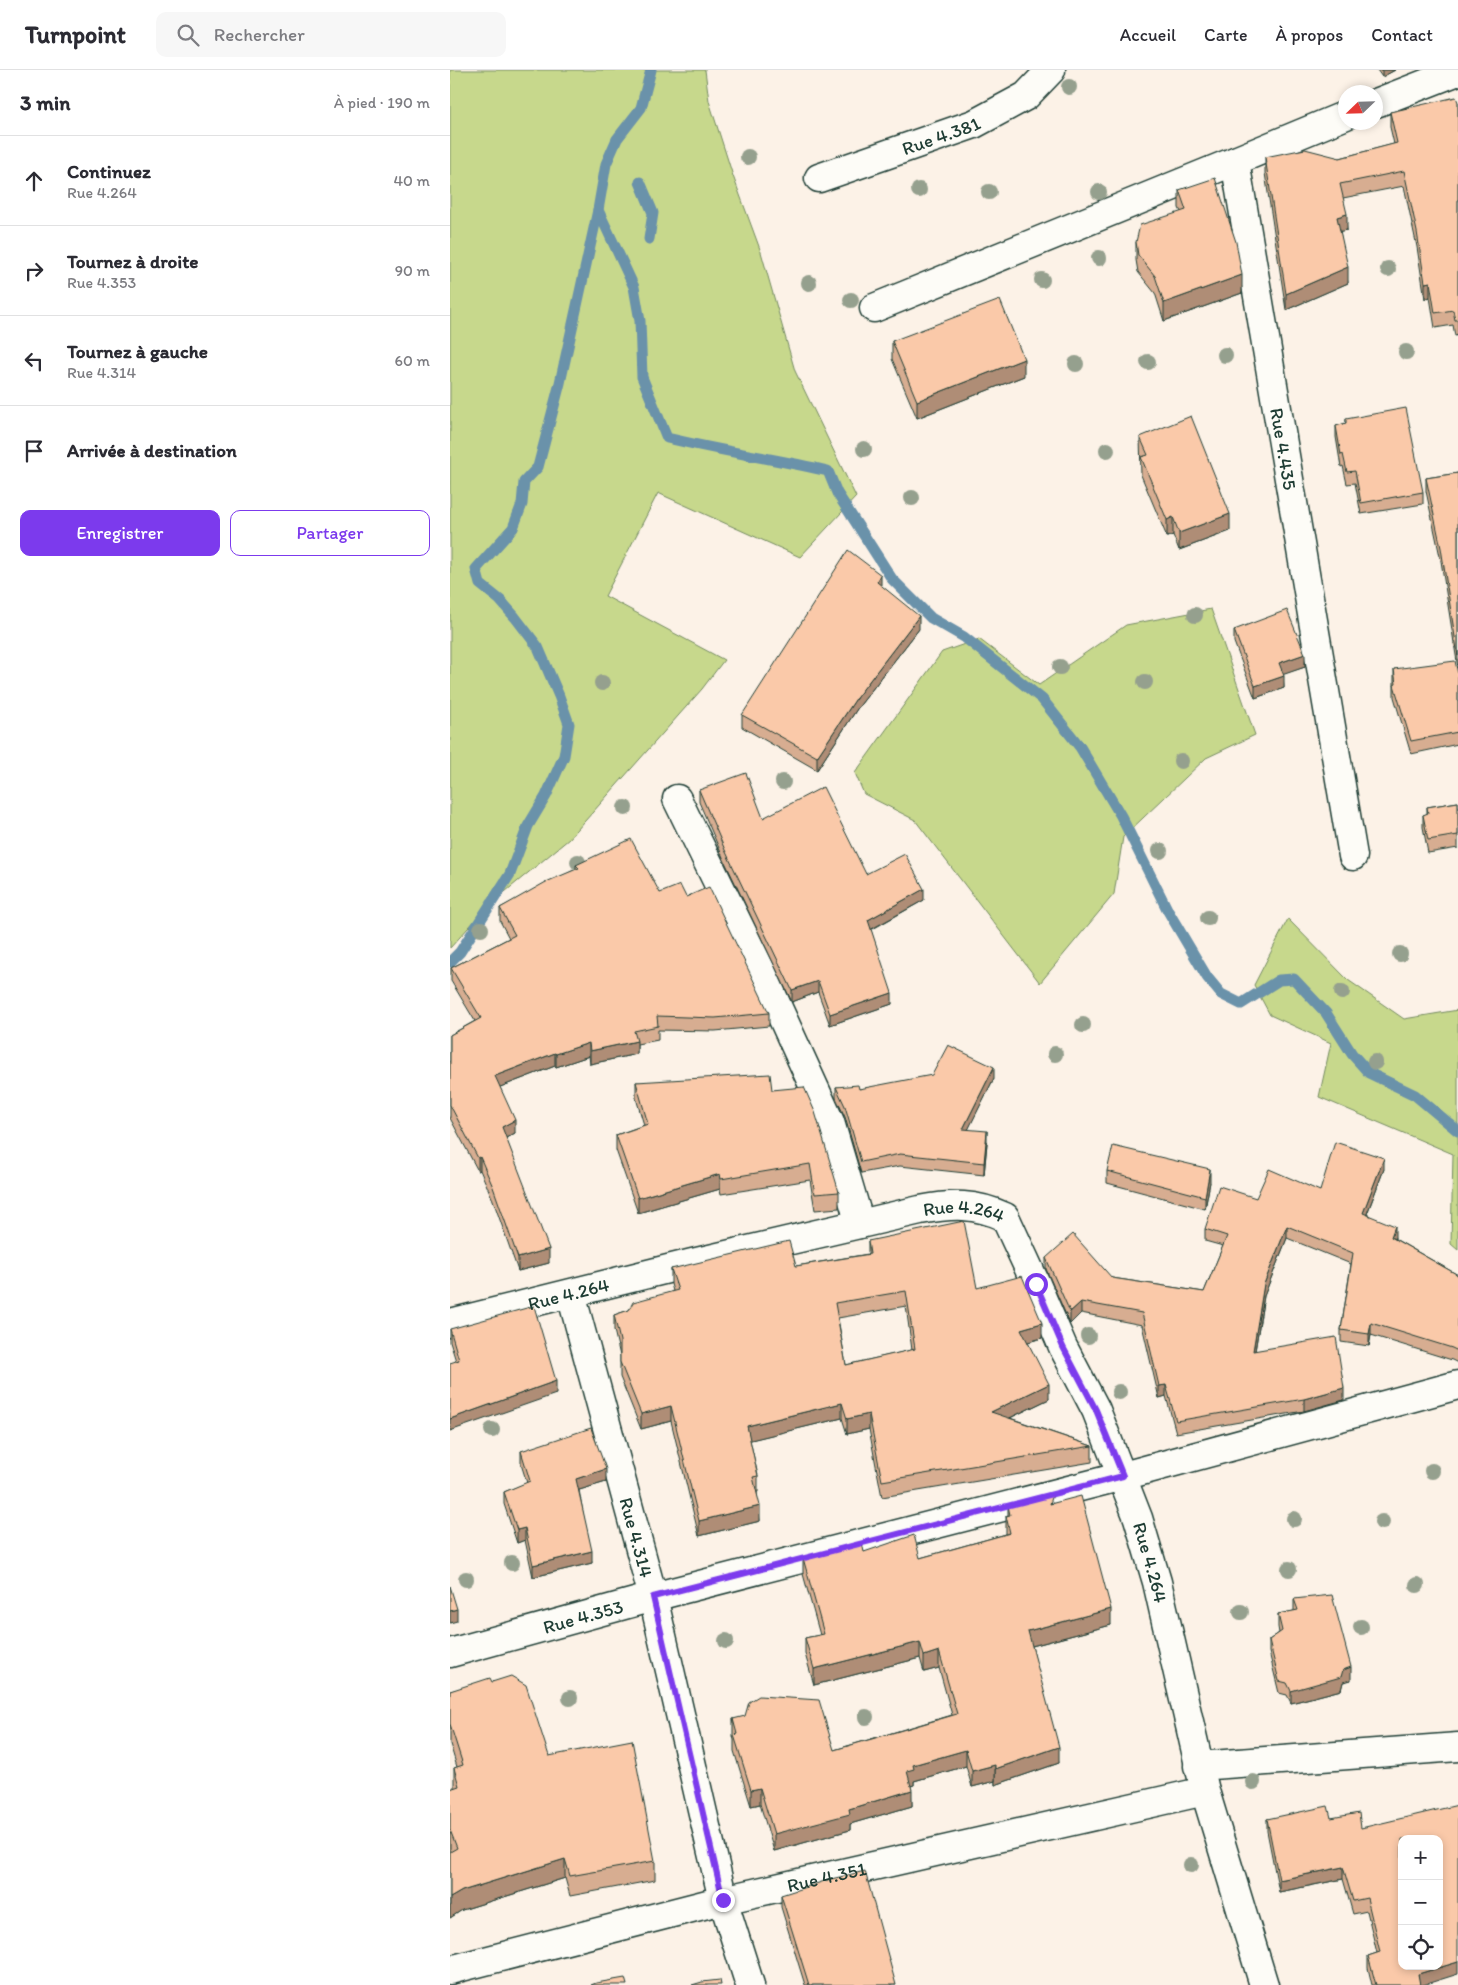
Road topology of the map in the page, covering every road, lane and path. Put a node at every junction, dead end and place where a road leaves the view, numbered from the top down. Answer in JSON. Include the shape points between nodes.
{"nodes":[{"id":1,"x":1051,"y":70,"type":"edge"},
{"id":2,"x":1458,"y":71,"type":"edge"},
{"id":3,"x":1383,"y":100,"type":"edge"},
{"id":4,"x":1338,"y":118,"type":"edge"},
{"id":5,"x":1235,"y":161,"type":"junction"},
{"id":6,"x":819,"y":178,"type":"dead end"},
{"id":7,"x":874,"y":308,"type":"dead end"},
{"id":8,"x":677,"y":799,"type":"dead end"},
{"id":9,"x":1353,"y":856,"type":"dead end"},
{"id":10,"x":860,"y":1224,"type":"junction"},
{"id":11,"x":571,"y":1294,"type":"junction"},
{"id":12,"x":450,"y":1324,"type":"edge"},
{"id":13,"x":1458,"y":1385,"type":"edge"},
{"id":14,"x":1123,"y":1476,"type":"junction"},
{"id":15,"x":653,"y":1597,"type":"junction"},
{"id":16,"x":450,"y":1653,"type":"edge"},
{"id":17,"x":1458,"y":1747,"type":"edge"},
{"id":18,"x":1202,"y":1779,"type":"junction"},
{"id":19,"x":723,"y":1900,"type":"junction"},
{"id":20,"x":450,"y":1970,"type":"edge"},
{"id":21,"x":750,"y":1985,"type":"edge"},
{"id":22,"x":1264,"y":1985,"type":"edge"}],
"edges":[{"from":1,"to":6,"type":"street","name":"Rue 4.381","via":[[1026,96],[974,124]]},
{"from":2,"to":3,"type":"street"},
{"from":4,"to":5,"type":"street"},
{"from":5,"to":7,"type":"street"},
{"from":5,"to":9,"type":"street","name":"Rue 4.435"},
{"from":8,"to":10,"type":"street","via":[[830,1122]]},
{"from":10,"to":11,"type":"street","name":"Rue 4.264"},
{"from":10,"to":14,"type":"street","name":"Rue 4.264","via":[[941,1206],[986,1208],[1005,1217],[1063,1347],[1096,1410]]},
{"from":11,"to":12,"type":"street","name":"Rue 4.264"},
{"from":11,"to":15,"type":"street","name":"Rue 4.314"},
{"from":13,"to":14,"type":"street","name":"Rue 4.353"},
{"from":14,"to":15,"type":"street","name":"Rue 4.353"},
{"from":14,"to":18,"type":"street","name":"Rue 4.264","via":[[1157,1582]]},
{"from":15,"to":16,"type":"street","name":"Rue 4.353"},
{"from":15,"to":19,"type":"street","name":"Rue 4.314"},
{"from":17,"to":18,"type":"street","name":"Rue 4.351"},
{"from":18,"to":19,"type":"street","name":"Rue 4.351"},
{"from":18,"to":22,"type":"street","name":"Rue 4.264"},
{"from":19,"to":20,"type":"street","name":"Rue 4.351"},
{"from":19,"to":21,"type":"street","name":"Rue 4.314"}]}
